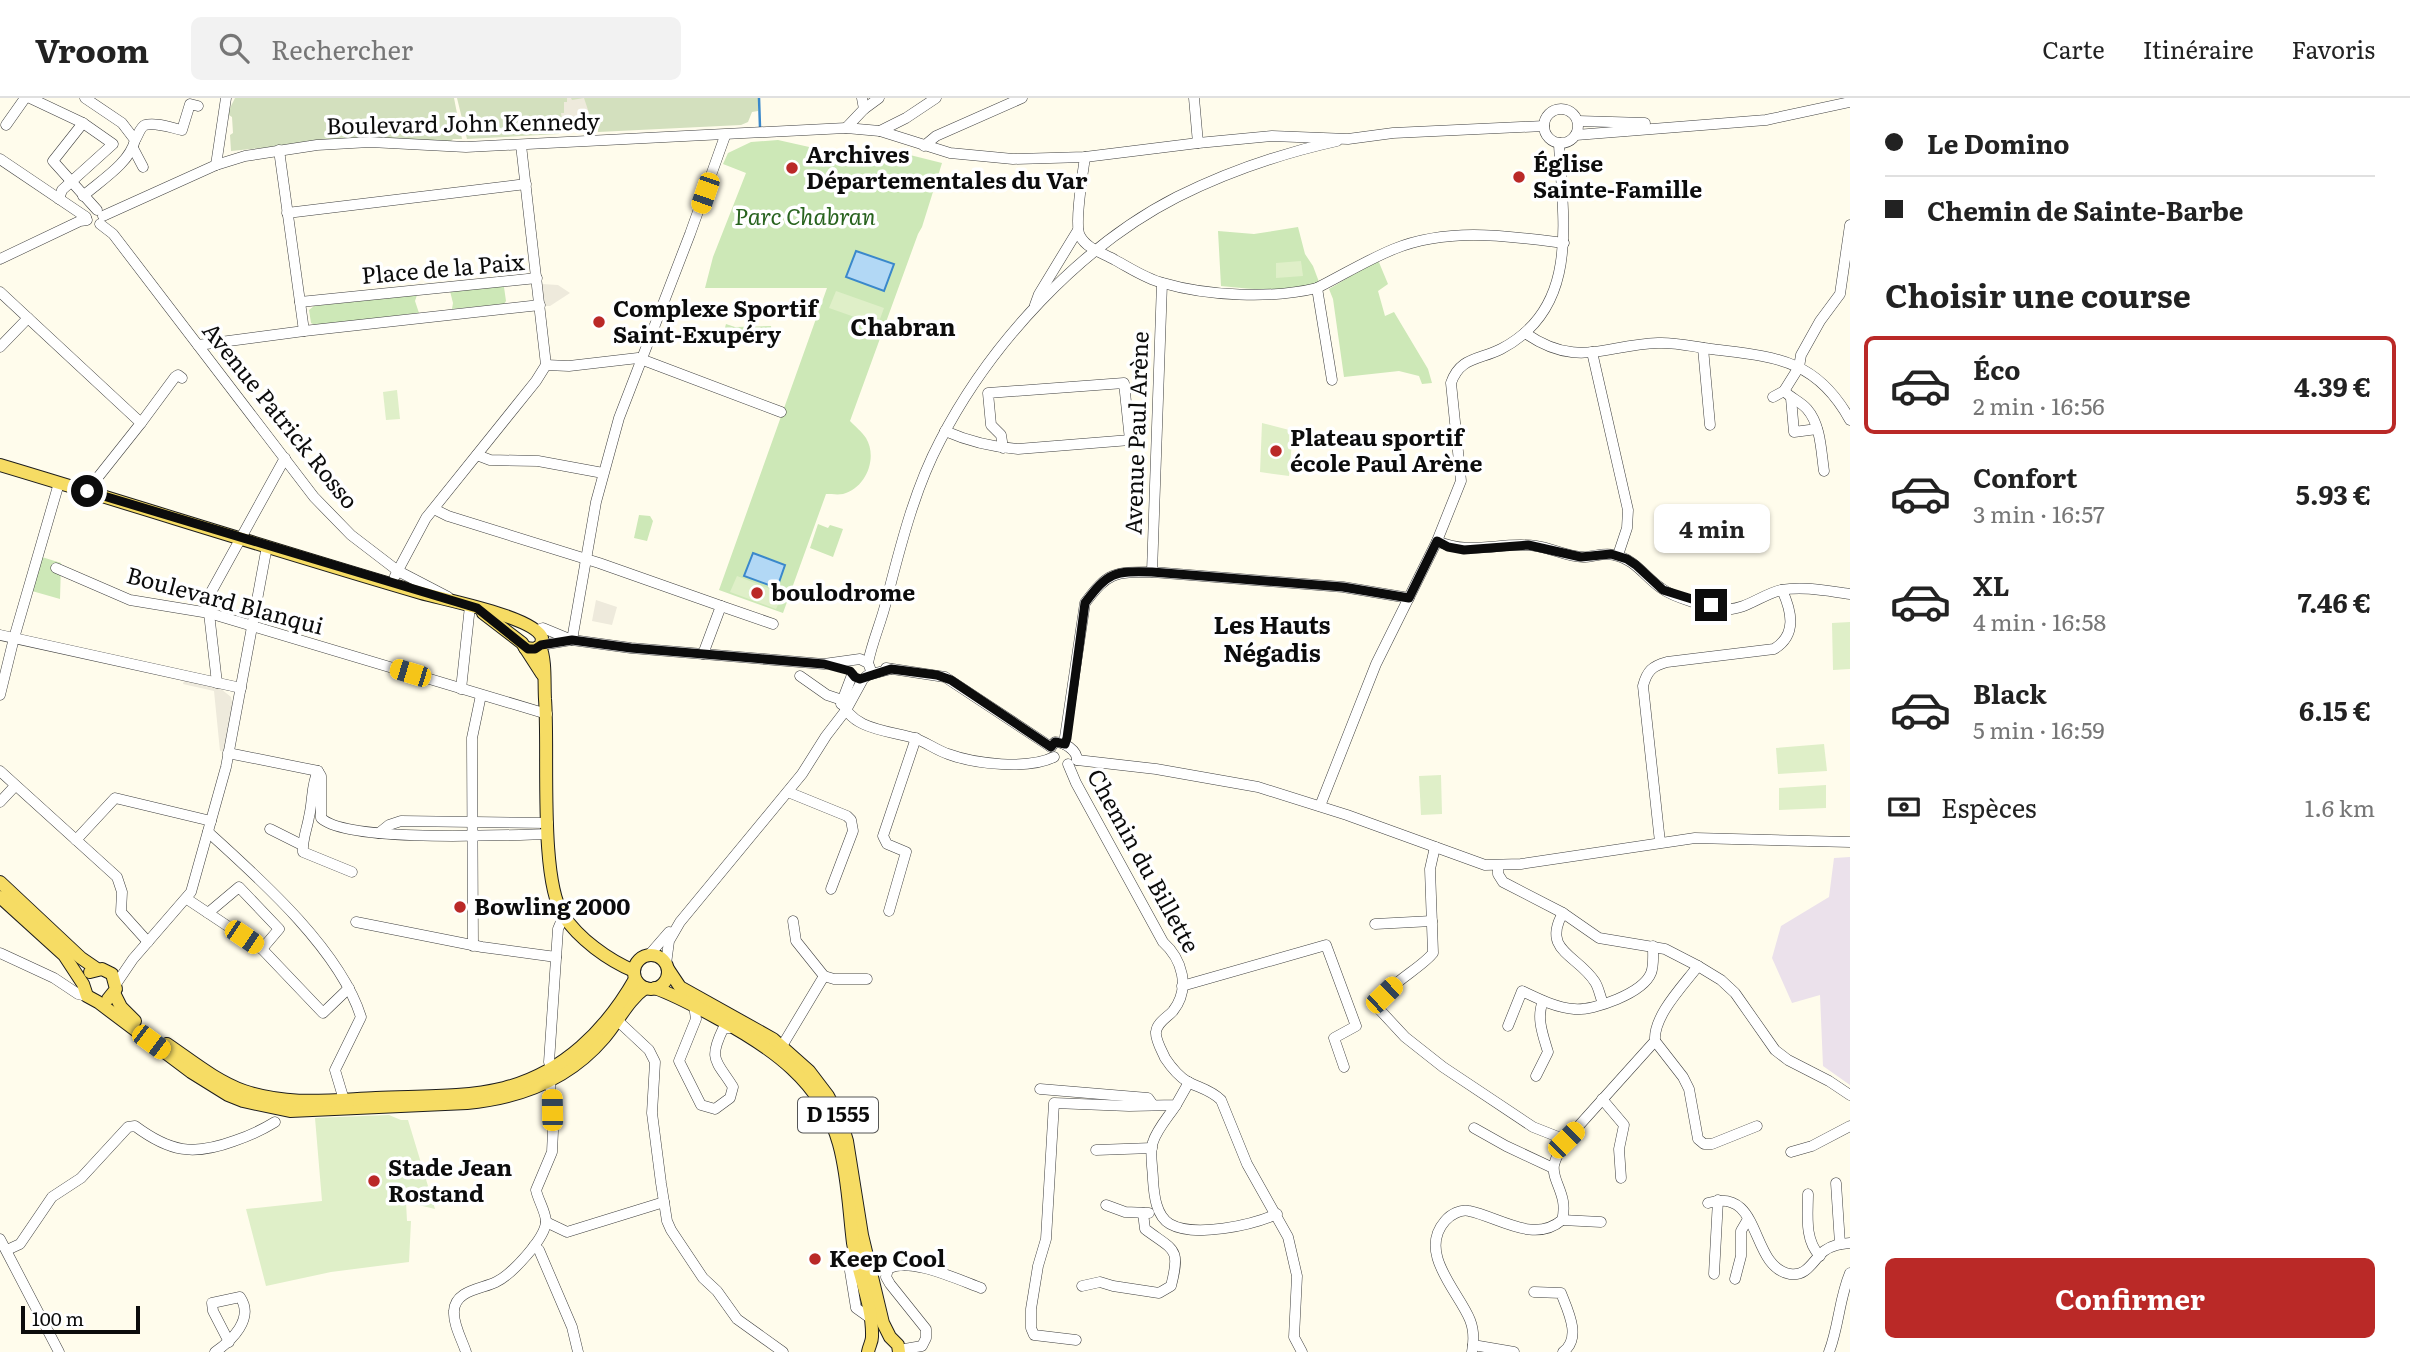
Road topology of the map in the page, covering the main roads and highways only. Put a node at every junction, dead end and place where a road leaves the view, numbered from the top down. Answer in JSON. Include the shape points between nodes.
{"nodes":[{"id":1,"x":0,"y":465,"type":"edge"},
{"id":2,"x":468,"y":606,"type":"junction"},
{"id":3,"x":536,"y":629,"type":"junction"},
{"id":4,"x":524,"y":645,"type":"junction"},
{"id":5,"x":540,"y":645,"type":"junction"},
{"id":6,"x":544,"y":678,"type":"junction"},
{"id":7,"x":0,"y":882,"type":"edge"},
{"id":8,"x":0,"y":897,"type":"edge"},
{"id":9,"x":598,"y":949,"type":"junction"},
{"id":10,"x":645,"y":957,"type":"junction"},
{"id":11,"x":667,"y":967,"type":"junction"},
{"id":12,"x":102,"y":970,"type":"junction"},
{"id":13,"x":642,"y":981,"type":"junction"},
{"id":14,"x":115,"y":989,"type":"junction"},
{"id":15,"x":89,"y":994,"type":"junction"},
{"id":16,"x":551,"y":1075,"type":"junction"},
{"id":17,"x":890,"y":1337,"type":"junction"},
{"id":18,"x":870,"y":1346,"type":"edge"},
{"id":19,"x":899,"y":1351,"type":"edge"}],
"edges":[{"from":1,"to":2,"type":"main road","number":"D 1555"},
{"from":2,"to":3,"type":"main road","number":"D 1555"},
{"from":2,"to":4,"type":"main road","number":"D 1555"},
{"from":3,"to":4,"type":"main road","via":[[523,632]]},
{"from":3,"to":5,"type":"main road","via":[[542,638]]},
{"from":4,"to":5,"type":"main road","via":[[532,650]]},
{"from":4,"to":6,"type":"main road","number":"D 1555"},
{"from":5,"to":6,"type":"main road","number":"D 1555"},
{"from":6,"to":9,"type":"main road","number":"D 1555","via":[[548,828],[556,900],[585,940]]},
{"from":7,"to":12,"type":"main road","via":[[81,958]]},
{"from":8,"to":15,"type":"main road","via":[[64,955]]},
{"from":9,"to":10,"type":"main road","number":"D 1555","via":[[617,958]]},
{"from":9,"to":13,"type":"main road","number":"D 1555"},
{"from":10,"to":11,"type":"main road","via":[[660,958]]},
{"from":10,"to":13,"type":"main road"},
{"from":11,"to":13,"type":"main road","via":[[665,981]]},
{"from":11,"to":17,"type":"main road","number":"D 1555","via":[[680,987],[782,1046],[810,1071],[828,1097],[841,1121],[852,1162],[868,1264]]},
{"from":12,"to":14,"type":"main road"},
{"from":12,"to":15,"type":"main road","via":[[88,974]]},
{"from":13,"to":16,"type":"main road"},
{"from":13,"to":16,"type":"main road","via":[[603,1039],[584,1058]]},
{"from":13,"to":18,"type":"main road","number":"D 1555","via":[[676,995],[771,1050],[821,1100],[839,1143],[854,1248],[870,1318]]},
{"from":14,"to":15,"type":"main road","via":[[110,998]]},
{"from":14,"to":16,"type":"main road","via":[[121,1007],[135,1021],[201,1067],[233,1086],[283,1101],[491,1091]]},
{"from":15,"to":16,"type":"main road","via":[[216,1088],[243,1101],[290,1111],[493,1100]]},
{"from":17,"to":18,"type":"main road"},
{"from":17,"to":19,"type":"main road"}]}
